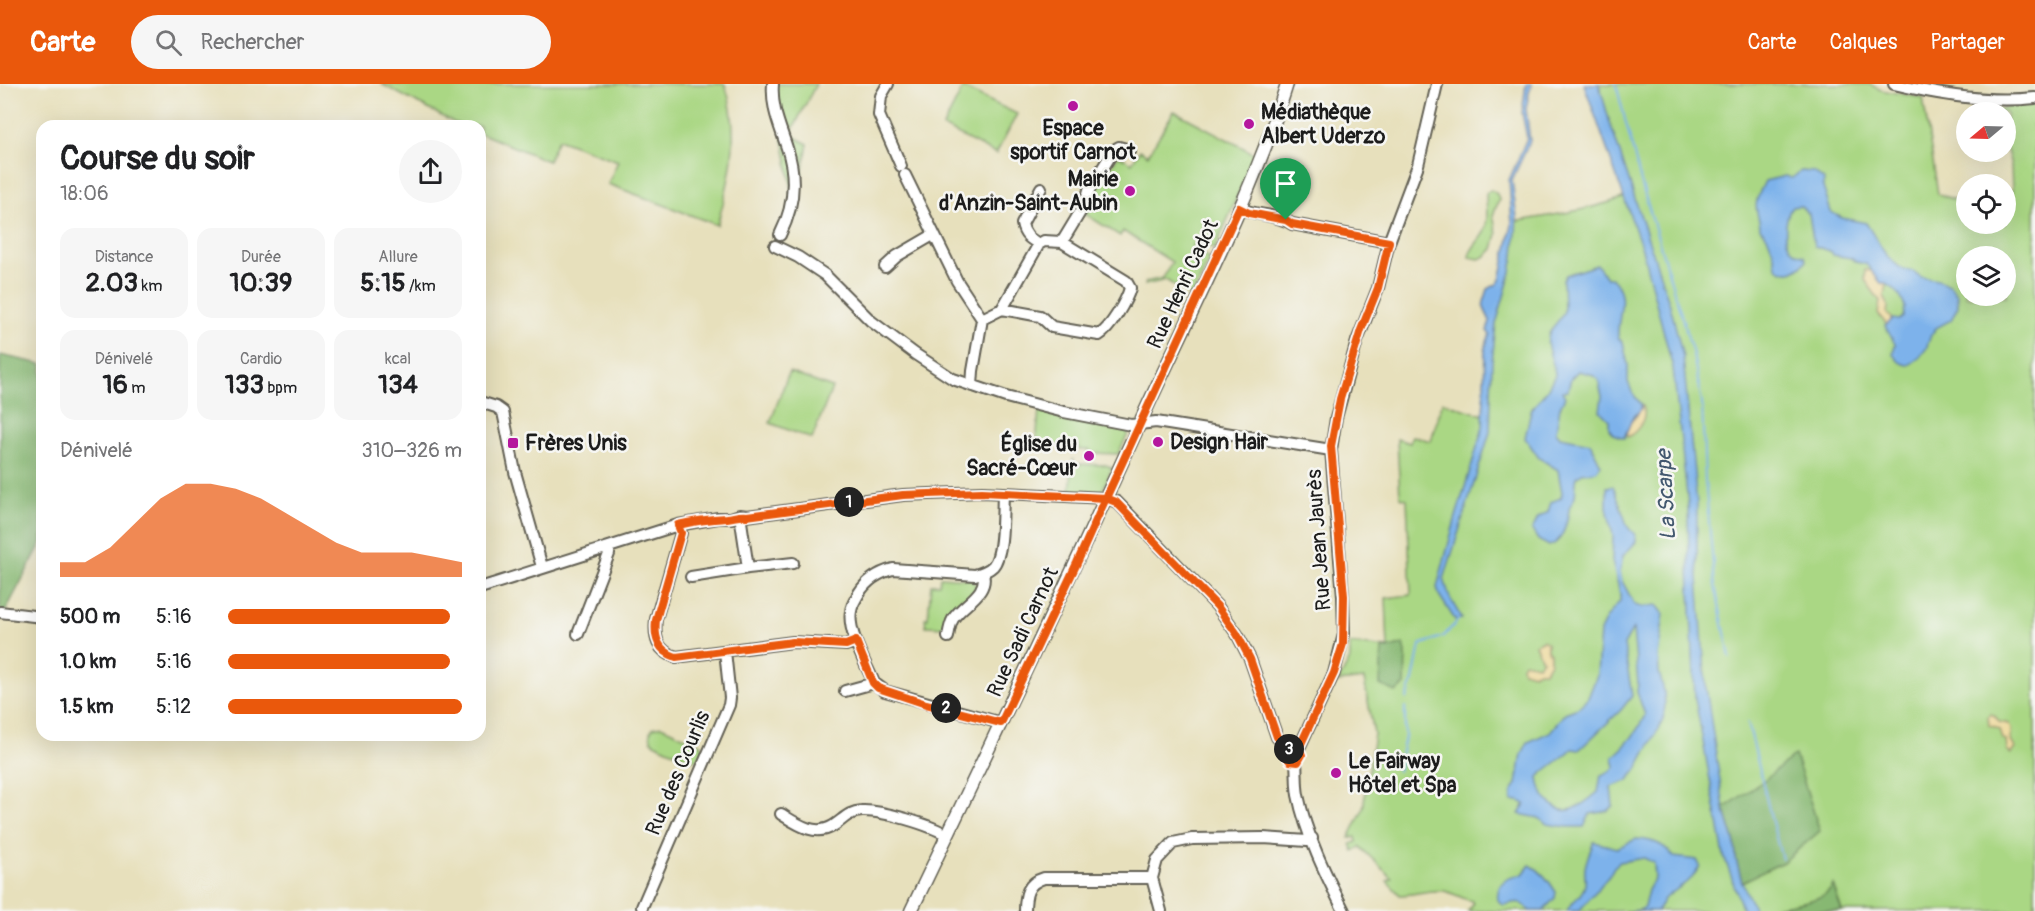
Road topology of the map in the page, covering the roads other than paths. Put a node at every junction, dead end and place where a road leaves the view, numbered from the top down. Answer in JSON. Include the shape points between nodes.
{"nodes":[{"id":1,"x":773,"y":84,"type":"edge"},
{"id":2,"x":888,"y":84,"type":"edge"},
{"id":3,"x":1286,"y":84,"type":"edge"},
{"id":4,"x":1437,"y":84,"type":"edge"},
{"id":5,"x":1894,"y":84,"type":"edge"},
{"id":6,"x":2035,"y":90,"type":"edge"},
{"id":7,"x":1995,"y":98,"type":"junction"},
{"id":8,"x":2035,"y":98,"type":"edge"},
{"id":9,"x":1130,"y":150,"type":"dead end"},
{"id":10,"x":1041,"y":188,"type":"dead end"},
{"id":11,"x":1239,"y":208,"type":"junction"},
{"id":12,"x":780,"y":235,"type":"dead end"},
{"id":13,"x":933,"y":235,"type":"junction"},
{"id":14,"x":1062,"y":242,"type":"junction"},
{"id":15,"x":1389,"y":242,"type":"junction"},
{"id":16,"x":1039,"y":244,"type":"junction"},
{"id":17,"x":775,"y":246,"type":"dead end"},
{"id":18,"x":885,"y":267,"type":"dead end"},
{"id":19,"x":1002,"y":309,"type":"junction"},
{"id":20,"x":982,"y":319,"type":"junction"},
{"id":21,"x":972,"y":386,"type":"junction"},
{"id":22,"x":486,"y":404,"type":"edge"},
{"id":23,"x":1140,"y":424,"type":"junction"},
{"id":24,"x":1331,"y":450,"type":"junction"},
{"id":25,"x":1003,"y":494,"type":"junction"},
{"id":26,"x":1106,"y":498,"type":"junction"},
{"id":27,"x":740,"y":515,"type":"junction"},
{"id":28,"x":678,"y":525,"type":"junction"},
{"id":29,"x":609,"y":547,"type":"junction"},
{"id":30,"x":793,"y":563,"type":"dead end"},
{"id":31,"x":542,"y":567,"type":"junction"},
{"id":32,"x":748,"y":568,"type":"junction"},
{"id":33,"x":983,"y":573,"type":"junction"},
{"id":34,"x":691,"y":577,"type":"dead end"},
{"id":35,"x":486,"y":586,"type":"edge"},
{"id":36,"x":0,"y":612,"type":"edge"},
{"id":37,"x":36,"y":616,"type":"edge"},
{"id":38,"x":578,"y":634,"type":"dead end"},
{"id":39,"x":948,"y":637,"type":"dead end"},
{"id":40,"x":856,"y":641,"type":"junction"},
{"id":41,"x":724,"y":651,"type":"junction"},
{"id":42,"x":873,"y":683,"type":"junction"},
{"id":43,"x":845,"y":691,"type":"dead end"},
{"id":44,"x":1001,"y":723,"type":"junction"},
{"id":45,"x":1294,"y":749,"type":"junction"},
{"id":46,"x":782,"y":814,"type":"dead end"},
{"id":47,"x":947,"y":835,"type":"junction"},
{"id":48,"x":1312,"y":838,"type":"junction"},
{"id":49,"x":1152,"y":878,"type":"junction"},
{"id":50,"x":642,"y":907,"type":"dead end"},
{"id":51,"x":911,"y":911,"type":"edge"},
{"id":52,"x":1025,"y":911,"type":"edge"},
{"id":53,"x":1161,"y":911,"type":"edge"},
{"id":54,"x":1344,"y":911,"type":"edge"}],
"edges":[{"from":1,"to":12,"type":"street","via":[[774,107],[793,172],[791,203]]},
{"from":2,"to":13,"type":"street","via":[[881,96],[879,115]]},
{"from":3,"to":11,"type":"main road","name":"Rue Henri Cadot"},
{"from":4,"to":15,"type":"street","name":"Rue Jean Jaurès","via":[[1418,165]]},
{"from":5,"to":7,"type":"street"},
{"from":6,"to":7,"type":"street"},
{"from":7,"to":8,"type":"street"},
{"from":9,"to":14,"type":"street","via":[[1114,150]]},
{"from":10,"to":16,"type":"street","via":[[1022,220],[1023,230]]},
{"from":11,"to":15,"type":"street","via":[[1292,224]]},
{"from":11,"to":23,"type":"main road","name":"Rue Henri Cadot"},
{"from":13,"to":18,"type":"street"},
{"from":13,"to":20,"type":"street"},
{"from":14,"to":16,"type":"street"},
{"from":14,"to":19,"type":"street","via":[[1126,281],[1130,288],[1107,329],[1099,335],[1052,327],[1040,316]]},
{"from":15,"to":24,"type":"street","name":"Rue Jean Jaurès","via":[[1378,288],[1340,399]]},
{"from":16,"to":19,"type":"street"},
{"from":17,"to":21,"type":"street","via":[[825,275],[872,321],[915,354],[953,379]]},
{"from":19,"to":20,"type":"street"},
{"from":20,"to":21,"type":"street"},
{"from":21,"to":23,"type":"street","via":[[1064,412]]},
{"from":22,"to":31,"type":"street","via":[[503,412],[515,472]]},
{"from":23,"to":24,"type":"street","via":[[1156,423]]},
{"from":23,"to":26,"type":"main road","name":"Rue Henri Cadot"},
{"from":24,"to":45,"type":"street","name":"Rue Jean Jaurès","via":[[1344,634],[1334,673]]},
{"from":25,"to":26,"type":"street"},
{"from":25,"to":27,"type":"street","via":[[903,495]]},
{"from":25,"to":33,"type":"street","via":[[999,549],[992,567]]},
{"from":26,"to":44,"type":"main road","name":"Rue Sadi Carnot"},
{"from":26,"to":45,"type":"street","via":[[1116,502],[1217,606],[1250,659],[1277,737]]},
{"from":27,"to":28,"type":"street"},
{"from":27,"to":32,"type":"street"},
{"from":28,"to":29,"type":"street"},
{"from":28,"to":41,"type":"street","via":[[681,533],[656,620],[658,643],[666,654],[676,657]]},
{"from":29,"to":31,"type":"street"},
{"from":29,"to":38,"type":"street"},
{"from":30,"to":32,"type":"street"},
{"from":31,"to":35,"type":"street"},
{"from":32,"to":34,"type":"street"},
{"from":33,"to":39,"type":"street","via":[[982,589],[954,617]]},
{"from":33,"to":40,"type":"street","via":[[893,569],[882,572],[852,604],[850,622]]},
{"from":36,"to":37,"type":"street"},
{"from":40,"to":41,"type":"street","via":[[846,645],[793,642]]},
{"from":40,"to":42,"type":"street"},
{"from":41,"to":50,"type":"street","name":"Rue des Courlis","via":[[729,705]]},
{"from":42,"to":43,"type":"street"},
{"from":42,"to":44,"type":"street","via":[[885,691]]},
{"from":44,"to":47,"type":"main road","name":"Rue Sadi Carnot"},
{"from":45,"to":48,"type":"street","name":"Rue Jean Jaurès","via":[[1302,753],[1296,762],[1299,796]]},
{"from":46,"to":47,"type":"street","via":[[798,825],[820,831],[844,816],[874,812],[930,825]]},
{"from":47,"to":51,"type":"main road","name":"Rue Sadi Carnot"},
{"from":48,"to":49,"type":"street","via":[[1191,839],[1173,843],[1157,860]]},
{"from":48,"to":54,"type":"street"},
{"from":49,"to":52,"type":"street","via":[[1044,878],[1028,888]]},
{"from":49,"to":53,"type":"street"}]}
